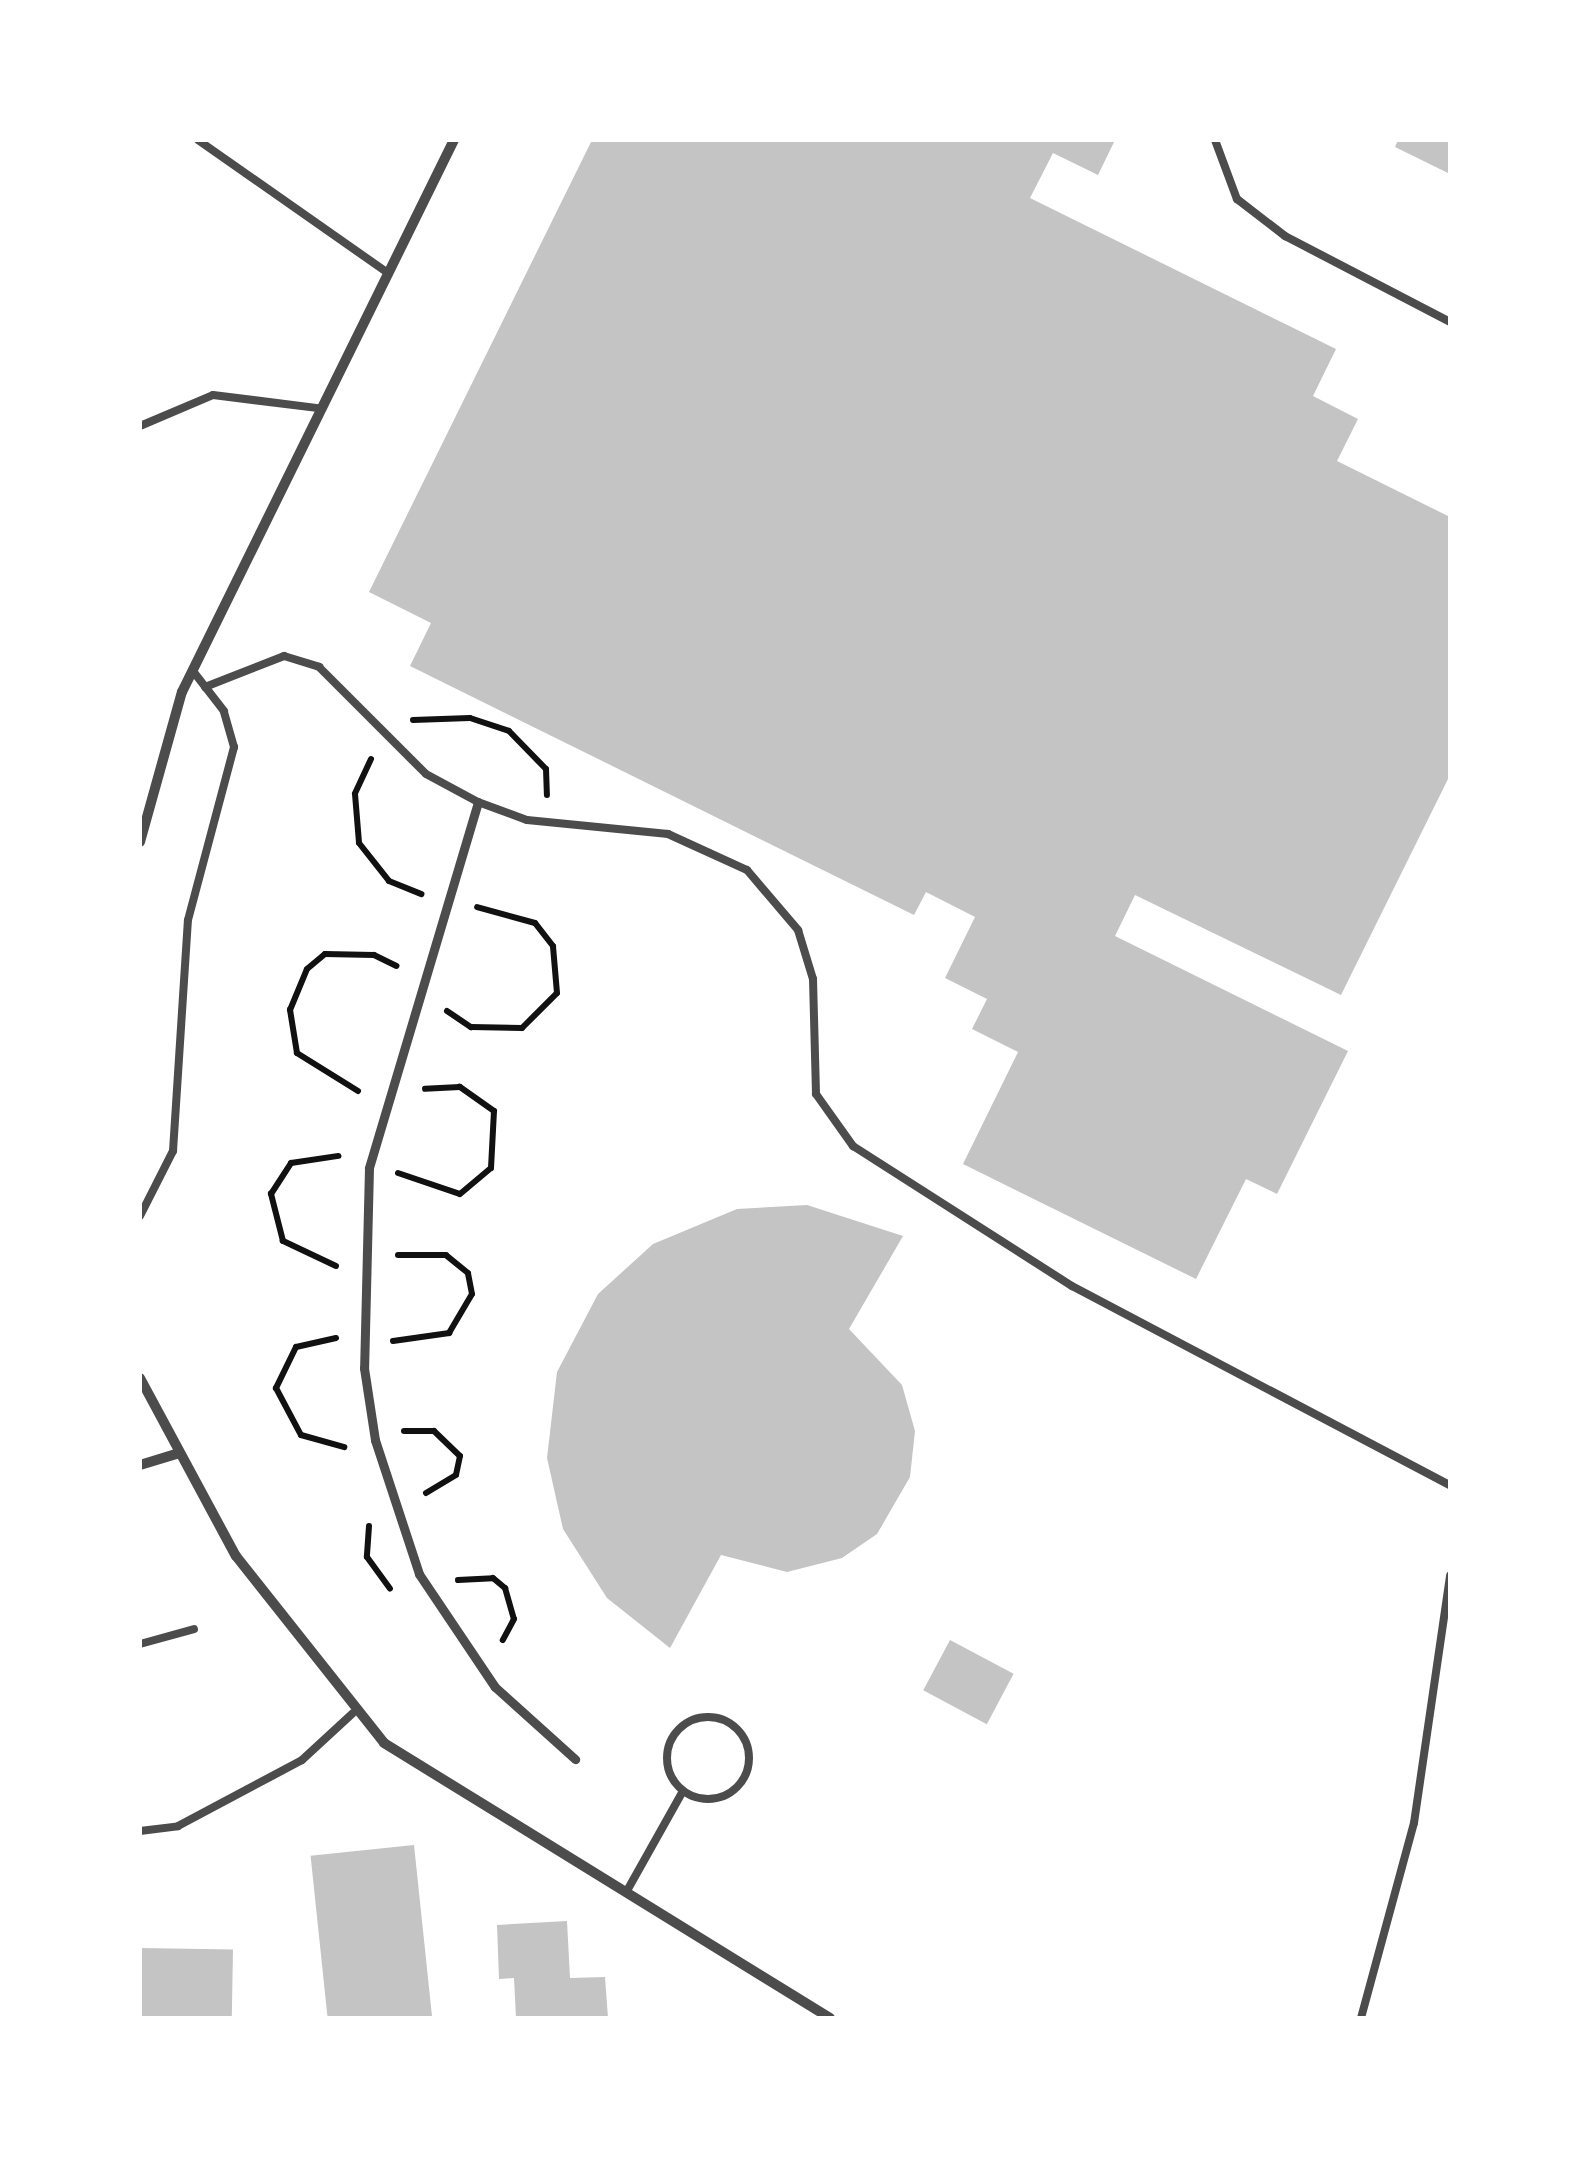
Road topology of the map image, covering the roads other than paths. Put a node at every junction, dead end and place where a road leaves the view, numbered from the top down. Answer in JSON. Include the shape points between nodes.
{"nodes":[{"id":1,"x":198,"y":140,"type":"edge"},
{"id":2,"x":454,"y":140,"type":"edge"},
{"id":3,"x":1215,"y":140,"type":"edge"},
{"id":4,"x":385,"y":272,"type":"junction"},
{"id":5,"x":1450,"y":322,"type":"edge"},
{"id":6,"x":318,"y":408,"type":"junction"},
{"id":7,"x":140,"y":426,"type":"edge"},
{"id":8,"x":192,"y":671,"type":"junction"},
{"id":9,"x":205,"y":686,"type":"junction"},
{"id":10,"x":478,"y":802,"type":"junction"},
{"id":11,"x":140,"y":842,"type":"edge"},
{"id":12,"x":140,"y":1216,"type":"edge"},
{"id":13,"x":140,"y":1378,"type":"edge"},
{"id":14,"x":176,"y":1454,"type":"junction"},
{"id":15,"x":140,"y":1465,"type":"edge"},
{"id":16,"x":1450,"y":1485,"type":"edge"},
{"id":17,"x":1450,"y":1576,"type":"edge"},
{"id":18,"x":194,"y":1629,"type":"dead end"},
{"id":19,"x":140,"y":1644,"type":"edge"},
{"id":20,"x":353,"y":1712,"type":"junction"},
{"id":21,"x":575,"y":1760,"type":"dead end"},
{"id":22,"x":683,"y":1791,"type":"junction"},
{"id":23,"x":140,"y":1831,"type":"edge"},
{"id":24,"x":628,"y":1890,"type":"junction"},
{"id":25,"x":830,"y":2018,"type":"edge"},
{"id":26,"x":1361,"y":2018,"type":"edge"}],
"edges":[{"from":1,"to":4,"type":"lane"},
{"from":2,"to":4,"type":"street"},
{"from":3,"to":5,"type":"lane","via":[[1237,199],[1285,236]]},
{"from":4,"to":6,"type":"street"},
{"from":6,"to":7,"type":"lane","via":[[214,395]]},
{"from":6,"to":8,"type":"street"},
{"from":8,"to":9,"type":"lane"},
{"from":8,"to":11,"type":"street"},
{"from":9,"to":10,"type":"lane","via":[[284,656],[320,667],[388,741]]},
{"from":9,"to":12,"type":"lane","via":[[234,746],[188,920],[172,1151]]},
{"from":10,"to":16,"type":"lane","via":[[550,824],[684,839],[747,870],[780,900],[813,979],[816,1094],[853,1146],[1072,1286]]},
{"from":10,"to":21,"type":"street","via":[[370,1160],[361,1338],[375,1440],[393,1505],[430,1592],[472,1659]]},
{"from":13,"to":14,"type":"street"},
{"from":14,"to":15,"type":"street"},
{"from":14,"to":20,"type":"street","via":[[236,1556]]},
{"from":17,"to":26,"type":"lane","via":[[1414,1823]]},
{"from":18,"to":19,"type":"lane"},
{"from":20,"to":23,"type":"lane","via":[[302,1760],[178,1826]]},
{"from":20,"to":24,"type":"street","via":[[422,1771]]},
{"from":22,"to":22,"type":"lane","via":[[710,1799],[736,1788],[748,1758],[740,1731],[704,1717],[680,1728],[668,1767]]},
{"from":22,"to":24,"type":"lane"},
{"from":24,"to":25,"type":"street"}]}
